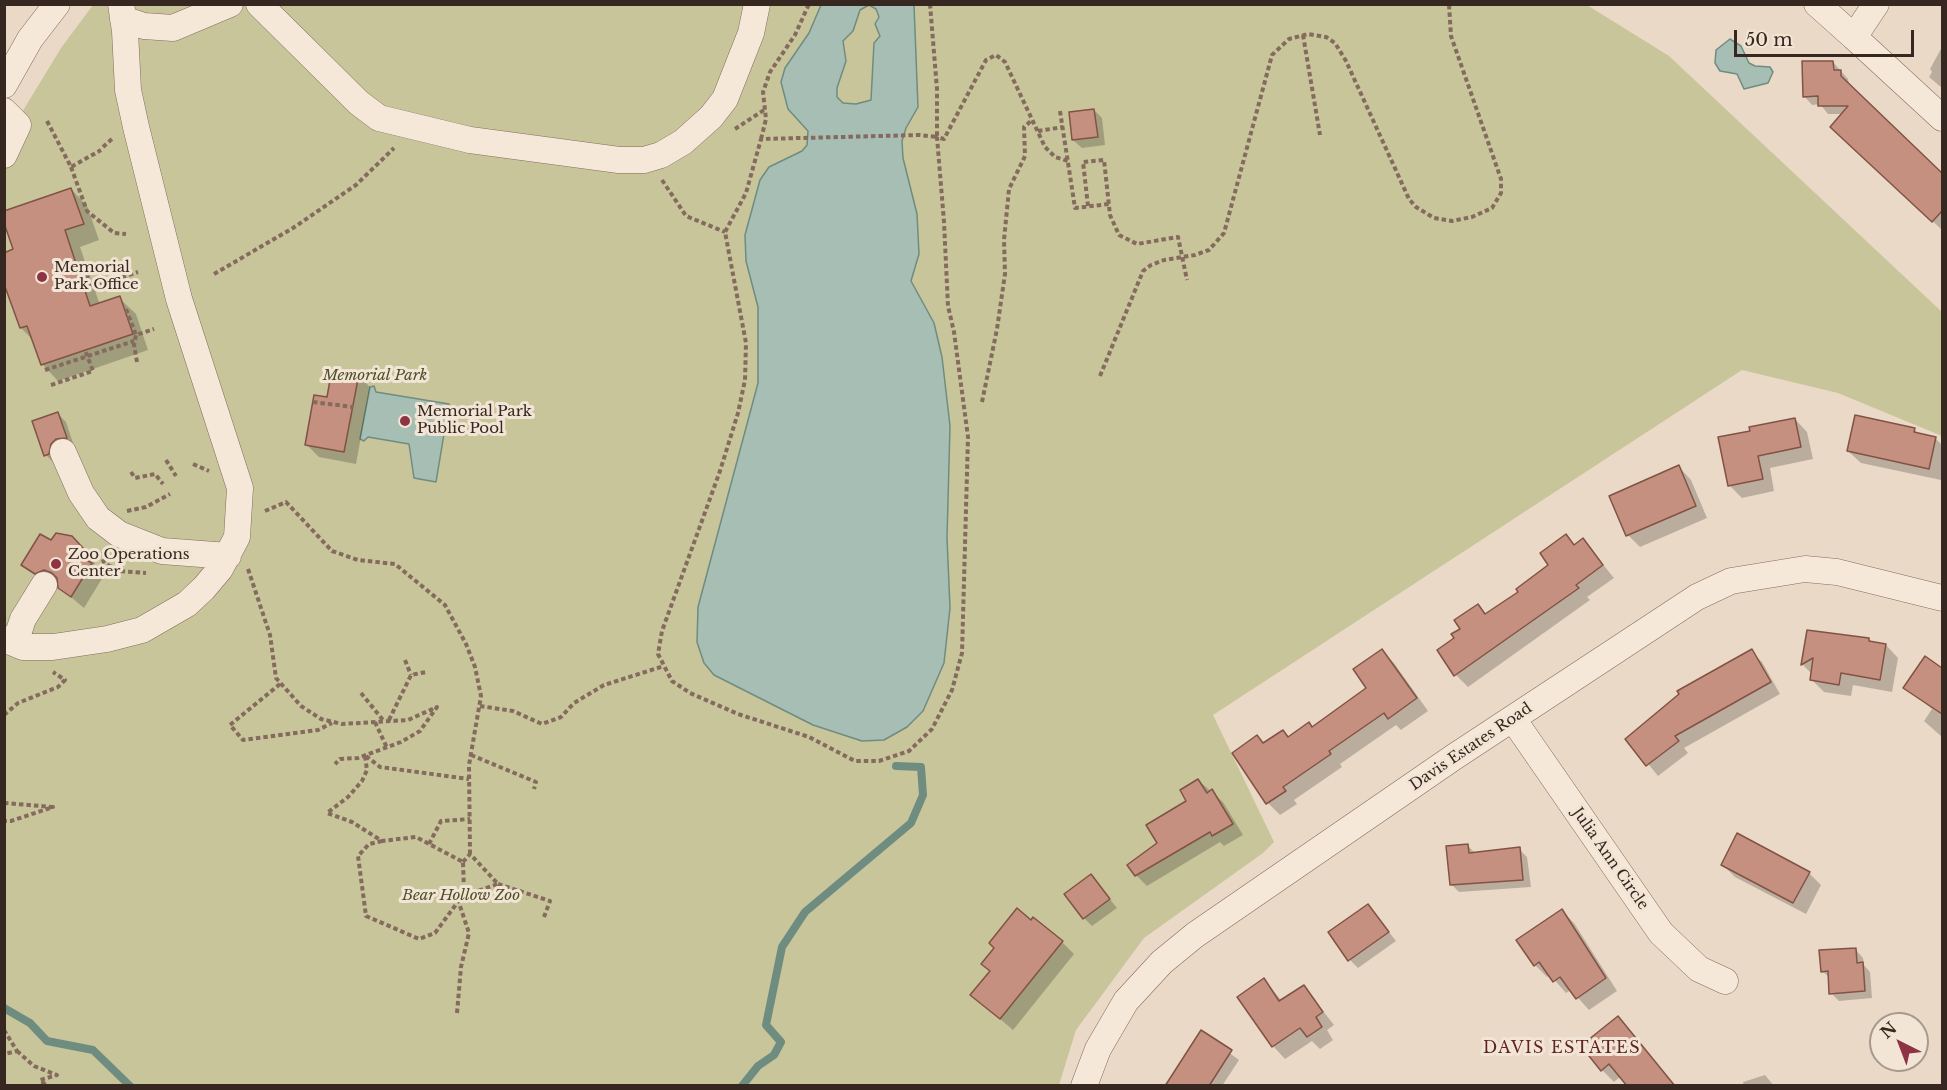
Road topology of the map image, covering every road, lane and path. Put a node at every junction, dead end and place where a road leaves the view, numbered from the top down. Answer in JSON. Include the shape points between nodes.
{"nodes":[{"id":1,"x":57,"y":4,"type":"edge"},
{"id":2,"x":230,"y":4,"type":"edge"},
{"id":3,"x":259,"y":4,"type":"edge"},
{"id":4,"x":757,"y":4,"type":"edge"},
{"id":5,"x":809,"y":4,"type":"edge"},
{"id":6,"x":930,"y":4,"type":"edge"},
{"id":7,"x":1449,"y":4,"type":"edge"},
{"id":8,"x":1817,"y":4,"type":"edge"},
{"id":9,"x":1876,"y":4,"type":"edge"},
{"id":10,"x":123,"y":18,"type":"edge"},
{"id":11,"x":1303,"y":34,"type":"junction"},
{"id":12,"x":1854,"y":37,"type":"junction"},
{"id":13,"x":4,"y":86,"type":"edge"},
{"id":14,"x":4,"y":111,"type":"edge"},
{"id":15,"x":1060,"y":111,"type":"dead end"},
{"id":16,"x":1942,"y":118,"type":"edge"},
{"id":17,"x":1032,"y":120,"type":"junction"},
{"id":18,"x":47,"y":121,"type":"dead end"},
{"id":19,"x":1063,"y":127,"type":"junction"},
{"id":20,"x":414,"y":128,"type":"junction"},
{"id":21,"x":1038,"y":131,"type":"junction"},
{"id":22,"x":119,"y":132,"type":"dead end"},
{"id":23,"x":1320,"y":135,"type":"dead end"},
{"id":24,"x":937,"y":137,"type":"junction"},
{"id":25,"x":761,"y":139,"type":"junction"},
{"id":26,"x":4,"y":155,"type":"edge"},
{"id":27,"x":651,"y":158,"type":"junction"},
{"id":28,"x":1068,"y":161,"type":"junction"},
{"id":29,"x":71,"y":167,"type":"junction"},
{"id":30,"x":1109,"y":204,"type":"junction"},
{"id":31,"x":1088,"y":206,"type":"junction"},
{"id":32,"x":725,"y":232,"type":"junction"},
{"id":33,"x":126,"y":234,"type":"dead end"},
{"id":34,"x":1182,"y":257,"type":"junction"},
{"id":35,"x":78,"y":270,"type":"dead end"},
{"id":36,"x":138,"y":272,"type":"dead end"},
{"id":37,"x":214,"y":274,"type":"dead end"},
{"id":38,"x":1187,"y":280,"type":"dead end"},
{"id":39,"x":126,"y":309,"type":"dead end"},
{"id":40,"x":154,"y":329,"type":"dead end"},
{"id":41,"x":136,"y":335,"type":"junction"},
{"id":42,"x":134,"y":341,"type":"junction"},
{"id":43,"x":85,"y":350,"type":"dead end"},
{"id":44,"x":88,"y":356,"type":"junction"},
{"id":45,"x":137,"y":362,"type":"dead end"},
{"id":46,"x":45,"y":370,"type":"dead end"},
{"id":47,"x":1100,"y":376,"type":"dead end"},
{"id":48,"x":51,"y":385,"type":"dead end"},
{"id":49,"x":313,"y":402,"type":"dead end"},
{"id":50,"x":982,"y":402,"type":"dead end"},
{"id":51,"x":353,"y":407,"type":"dead end"},
{"id":52,"x":63,"y":452,"type":"dead end"},
{"id":53,"x":166,"y":460,"type":"dead end"},
{"id":54,"x":193,"y":464,"type":"dead end"},
{"id":55,"x":131,"y":472,"type":"dead end"},
{"id":56,"x":213,"y":472,"type":"dead end"},
{"id":57,"x":176,"y":476,"type":"dead end"},
{"id":58,"x":163,"y":484,"type":"dead end"},
{"id":59,"x":170,"y":494,"type":"dead end"},
{"id":60,"x":265,"y":512,"type":"dead end"},
{"id":61,"x":111,"y":529,"type":"junction"},
{"id":62,"x":238,"y":562,"type":"junction"},
{"id":63,"x":44,"y":585,"type":"dead end"},
{"id":64,"x":1942,"y":598,"type":"edge"},
{"id":65,"x":10,"y":641,"type":"edge"},
{"id":66,"x":405,"y":660,"type":"dead end"},
{"id":67,"x":664,"y":666,"type":"junction"},
{"id":68,"x":46,"y":672,"type":"dead end"},
{"id":69,"x":426,"y":672,"type":"dead end"},
{"id":70,"x":411,"y":675,"type":"junction"},
{"id":71,"x":280,"y":684,"type":"junction"},
{"id":72,"x":361,"y":693,"type":"dead end"},
{"id":73,"x":480,"y":706,"type":"junction"},
{"id":74,"x":4,"y":715,"type":"edge"},
{"id":75,"x":1513,"y":719,"type":"junction"},
{"id":76,"x":383,"y":720,"type":"junction"},
{"id":77,"x":389,"y":720,"type":"junction"},
{"id":78,"x":375,"y":722,"type":"junction"},
{"id":79,"x":332,"y":723,"type":"junction"},
{"id":80,"x":387,"y":748,"type":"junction"},
{"id":81,"x":471,"y":755,"type":"junction"},
{"id":82,"x":365,"y":756,"type":"junction"},
{"id":83,"x":335,"y":764,"type":"dead end"},
{"id":84,"x":469,"y":778,"type":"junction"},
{"id":85,"x":534,"y":789,"type":"dead end"},
{"id":86,"x":4,"y":803,"type":"edge"},
{"id":87,"x":470,"y":819,"type":"junction"},
{"id":88,"x":4,"y":821,"type":"edge"},
{"id":89,"x":382,"y":841,"type":"junction"},
{"id":90,"x":429,"y":844,"type":"junction"},
{"id":91,"x":470,"y":854,"type":"junction"},
{"id":92,"x":463,"y":862,"type":"junction"},
{"id":93,"x":498,"y":884,"type":"junction"},
{"id":94,"x":462,"y":896,"type":"junction"},
{"id":95,"x":459,"y":903,"type":"junction"},
{"id":96,"x":544,"y":917,"type":"dead end"},
{"id":97,"x":1725,"y":981,"type":"dead end"},
{"id":98,"x":457,"y":1013,"type":"dead end"},
{"id":99,"x":4,"y":1030,"type":"edge"},
{"id":100,"x":17,"y":1051,"type":"junction"},
{"id":101,"x":4,"y":1054,"type":"edge"},
{"id":102,"x":47,"y":1086,"type":"edge"},
{"id":103,"x":1084,"y":1086,"type":"edge"}],
"edges":[{"from":1,"to":13,"type":"street","via":[[30,39]]},
{"from":2,"to":10,"type":"street","via":[[173,28],[144,26]]},
{"from":3,"to":20,"type":"street","via":[[359,103],[379,118]]},
{"from":4,"to":27,"type":"street","via":[[751,33],[725,99],[683,142]]},
{"from":5,"to":25,"type":"path","via":[[795,35],[770,72],[763,92],[766,119]]},
{"from":6,"to":24,"type":"path"},
{"from":7,"to":11,"type":"path","via":[[1451,36],[1501,185],[1492,208],[1472,217],[1452,221],[1434,218],[1416,207],[1340,52],[1326,37]]},
{"from":8,"to":12,"type":"street"},
{"from":9,"to":12,"type":"street"},
{"from":10,"to":62,"type":"street","via":[[128,90],[136,127],[179,299],[240,488]]},
{"from":11,"to":23,"type":"path"},
{"from":11,"to":34,"type":"path","via":[[1289,39],[1272,56],[1224,233],[1209,250]]},
{"from":12,"to":16,"type":"street"},
{"from":14,"to":26,"type":"street","via":[[18,125]]},
{"from":15,"to":19,"type":"path"},
{"from":17,"to":21,"type":"path"},
{"from":17,"to":24,"type":"path","via":[[1005,62],[996,55],[986,60],[944,139]]},
{"from":17,"to":50,"type":"path","via":[[1024,127],[1025,156],[1009,189],[1005,274]]},
{"from":18,"to":29,"type":"path"},
{"from":19,"to":21,"type":"path"},
{"from":19,"to":28,"type":"path"},
{"from":20,"to":27,"type":"street","via":[[537,150],[619,160]]},
{"from":20,"to":37,"type":"path","via":[[356,185]]},
{"from":21,"to":28,"type":"path","via":[[1050,153]]},
{"from":22,"to":29,"type":"path","via":[[102,149]]},
{"from":24,"to":25,"type":"path"},
{"from":24,"to":67,"type":"path","via":[[948,306],[968,437],[962,653],[952,690],[932,729],[909,751],[879,761],[855,761],[809,737],[738,714],[690,693],[672,681]]},
{"from":25,"to":32,"type":"path","via":[[746,194]]},
{"from":27,"to":32,"type":"path","via":[[668,193],[687,216]]},
{"from":28,"to":31,"type":"path","via":[[1075,208]]},
{"from":29,"to":33,"type":"path","via":[[87,211],[114,233]]},
{"from":30,"to":31,"type":"path"},
{"from":30,"to":31,"type":"path","via":[[1104,160],[1083,162]]},
{"from":30,"to":34,"type":"path","via":[[1114,227],[1125,240],[1137,244],[1178,237]]},
{"from":32,"to":67,"type":"path","via":[[746,343],[745,380],[716,482],[662,631],[658,654]]},
{"from":34,"to":38,"type":"path"},
{"from":34,"to":47,"type":"path","via":[[1150,265],[1143,271]]},
{"from":35,"to":36,"type":"path","via":[[84,268],[91,288]]},
{"from":39,"to":41,"type":"path"},
{"from":40,"to":41,"type":"path"},
{"from":41,"to":42,"type":"path"},
{"from":42,"to":44,"type":"path"},
{"from":42,"to":45,"type":"path"},
{"from":43,"to":44,"type":"path"},
{"from":44,"to":46,"type":"path"},
{"from":44,"to":48,"type":"path","via":[[93,371]]},
{"from":49,"to":51,"type":"path"},
{"from":52,"to":61,"type":"street","via":[[81,493]]},
{"from":53,"to":57,"type":"path"},
{"from":54,"to":56,"type":"path"},
{"from":55,"to":58,"type":"path","via":[[135,478],[155,474]]},
{"from":59,"to":61,"type":"path","via":[[147,507],[121,513]]},
{"from":60,"to":73,"type":"path","via":[[286,502],[332,551],[358,560],[395,564],[440,598],[475,667]]},
{"from":61,"to":62,"type":"street","via":[[162,551]]},
{"from":62,"to":65,"type":"street","via":[[187,604],[142,630],[53,647],[23,647]]},
{"from":62,"to":71,"type":"path","via":[[270,635]]},
{"from":63,"to":65,"type":"street"},
{"from":64,"to":75,"type":"street","name":"Davis Estates Road","via":[[1837,572],[1805,569],[1731,581],[1662,618]]},
{"from":66,"to":70,"type":"path"},
{"from":67,"to":73,"type":"path","via":[[604,685],[574,703],[561,717],[542,724],[513,711]]},
{"from":68,"to":74,"type":"path","via":[[55,672],[66,680],[18,703]]},
{"from":69,"to":70,"type":"path"},
{"from":70,"to":77,"type":"path"},
{"from":71,"to":79,"type":"path","via":[[301,706]]},
{"from":71,"to":79,"type":"path","via":[[230,725],[243,740],[318,730]]},
{"from":72,"to":76,"type":"path"},
{"from":73,"to":81,"type":"path"},
{"from":75,"to":97,"type":"street","name":"Julia Ann Circle","via":[[1661,933],[1699,969]]},
{"from":75,"to":103,"type":"street","name":"Davis Estates Road","via":[[1236,906],[1162,962],[1126,1002],[1098,1050]]},
{"from":76,"to":77,"type":"path"},
{"from":76,"to":78,"type":"path"},
{"from":77,"to":80,"type":"path","via":[[408,720],[437,707],[420,731]]},
{"from":78,"to":79,"type":"path"},
{"from":78,"to":80,"type":"path"},
{"from":80,"to":82,"type":"path"},
{"from":81,"to":84,"type":"path"},
{"from":81,"to":85,"type":"path","via":[[536,782]]},
{"from":82,"to":83,"type":"path","via":[[340,759]]},
{"from":82,"to":84,"type":"path","via":[[380,767]]},
{"from":82,"to":89,"type":"path","via":[[367,770],[362,781],[327,813],[352,822]]},
{"from":84,"to":87,"type":"path"},
{"from":86,"to":88,"type":"path","via":[[53,807]]},
{"from":87,"to":90,"type":"path","via":[[441,820]]},
{"from":87,"to":91,"type":"path"},
{"from":89,"to":90,"type":"path","via":[[416,837]]},
{"from":89,"to":95,"type":"path","via":[[369,844],[358,856],[366,915],[419,939],[435,933]]},
{"from":90,"to":92,"type":"path"},
{"from":91,"to":92,"type":"path"},
{"from":91,"to":93,"type":"path"},
{"from":92,"to":94,"type":"path"},
{"from":93,"to":94,"type":"path"},
{"from":93,"to":96,"type":"path","via":[[550,901]]},
{"from":94,"to":95,"type":"path"},
{"from":95,"to":98,"type":"path","via":[[469,933]]},
{"from":99,"to":100,"type":"path"},
{"from":100,"to":101,"type":"path"},
{"from":100,"to":102,"type":"path","via":[[34,1066],[57,1075],[40,1080]]}]}
